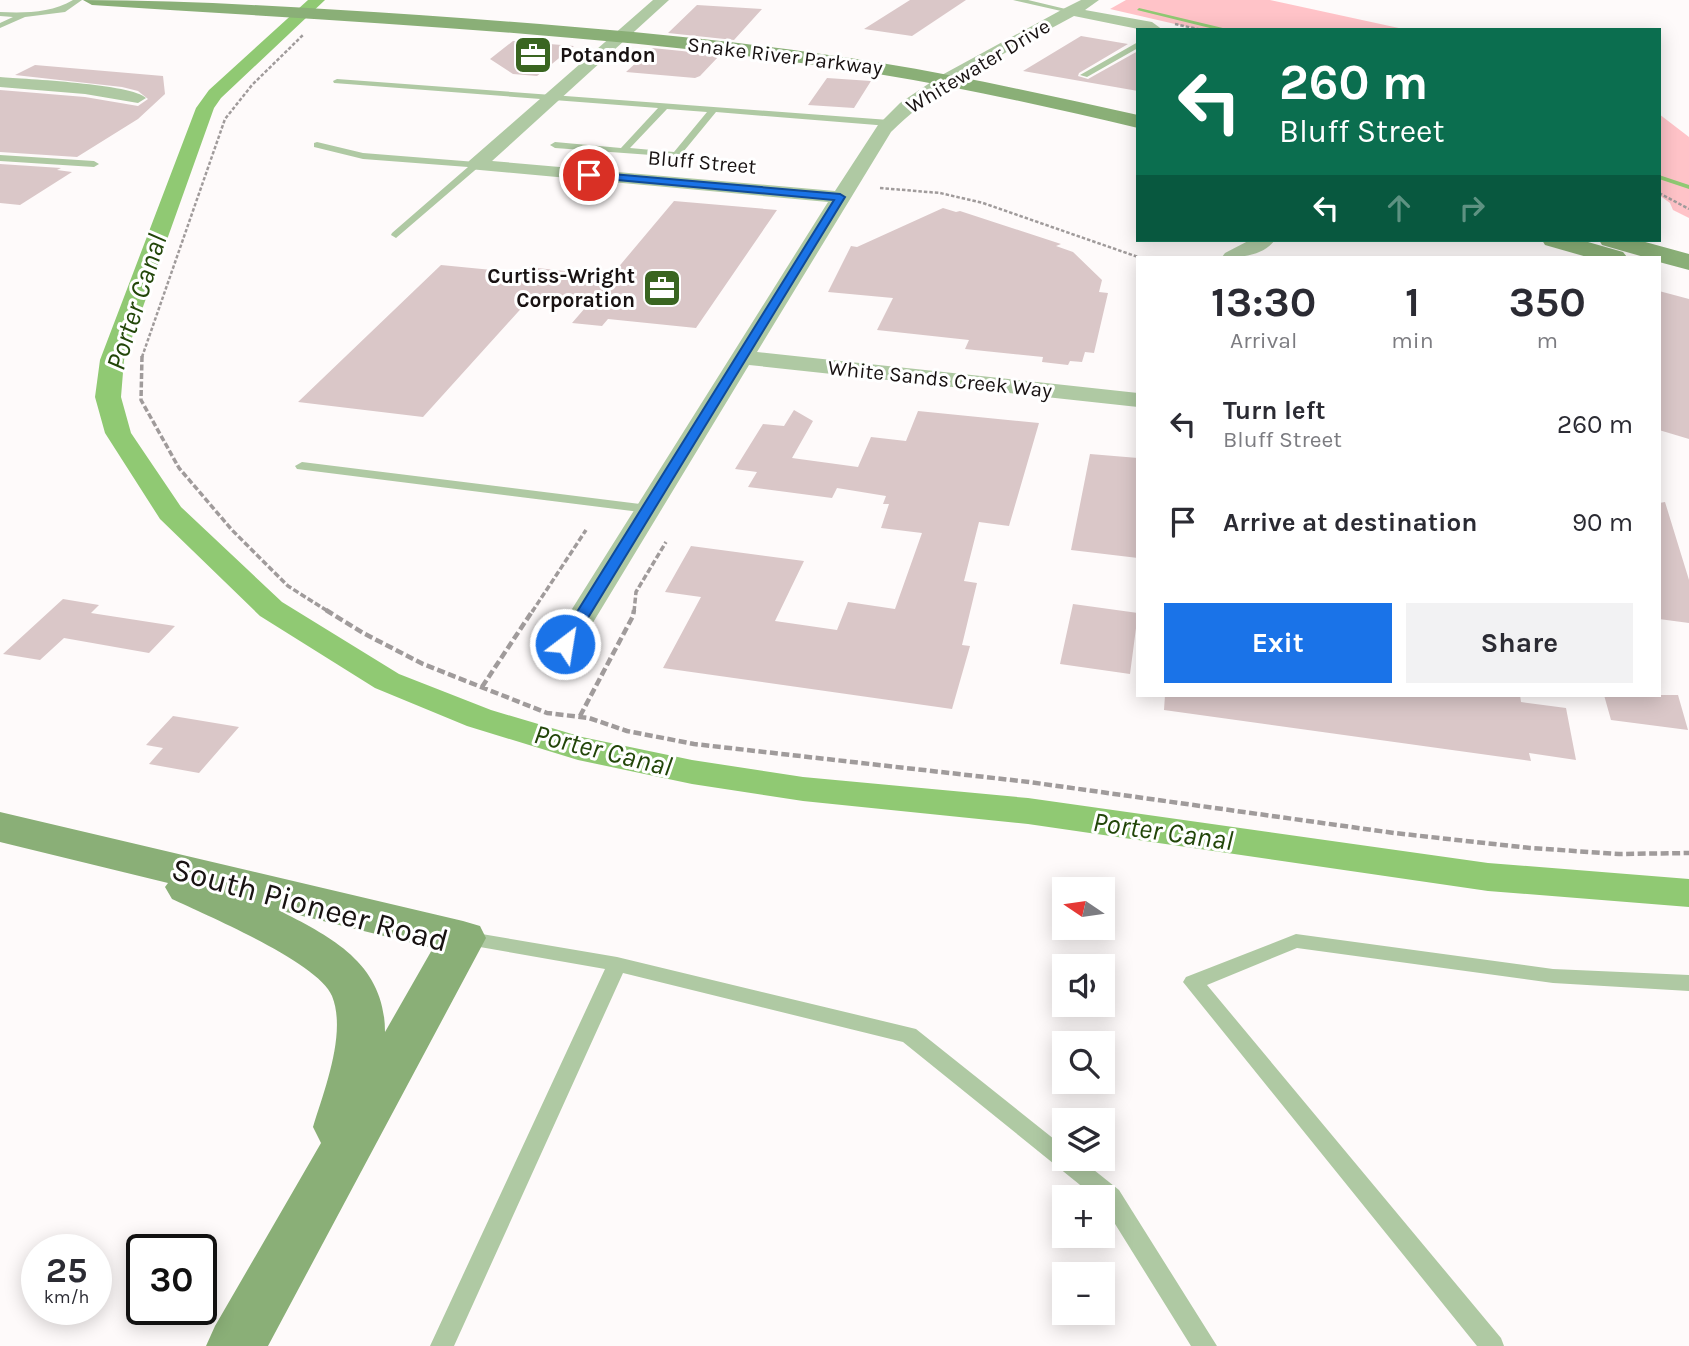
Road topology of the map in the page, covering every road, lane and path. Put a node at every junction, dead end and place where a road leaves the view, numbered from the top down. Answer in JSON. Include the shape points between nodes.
{"nodes":[{"id":1,"x":78,"y":0,"type":"edge"},
{"id":2,"x":93,"y":0,"type":"edge"},
{"id":3,"x":224,"y":0,"type":"edge"},
{"id":4,"x":662,"y":0,"type":"edge"},
{"id":5,"x":1017,"y":0,"type":"edge"},
{"id":6,"x":1092,"y":0,"type":"edge"},
{"id":7,"x":294,"y":9,"type":"junction"},
{"id":8,"x":1070,"y":11,"type":"junction"},
{"id":9,"x":0,"y":14,"type":"edge"},
{"id":10,"x":23,"y":15,"type":"junction"},
{"id":11,"x":317,"y":18,"type":"junction"},
{"id":12,"x":0,"y":26,"type":"edge"},
{"id":13,"x":1153,"y":28,"type":"edge"},
{"id":14,"x":627,"y":33,"type":"junction"},
{"id":15,"x":1136,"y":45,"type":"edge"},
{"id":16,"x":1084,"y":75,"type":"dead end"},
{"id":17,"x":953,"y":76,"type":"junction"},
{"id":18,"x":337,"y":81,"type":"dead end"},
{"id":19,"x":0,"y":82,"type":"edge"},
{"id":20,"x":552,"y":97,"type":"junction"},
{"id":21,"x":138,"y":98,"type":"dead end"},
{"id":22,"x":665,"y":106,"type":"junction"},
{"id":23,"x":1136,"y":108,"type":"edge"},
{"id":24,"x":713,"y":110,"type":"junction"},
{"id":25,"x":1136,"y":122,"type":"edge"},
{"id":26,"x":889,"y":123,"type":"junction"},
{"id":27,"x":317,"y":145,"type":"dead end"},
{"id":28,"x":555,"y":145,"type":"dead end"},
{"id":29,"x":623,"y":150,"type":"junction"},
{"id":30,"x":0,"y":158,"type":"edge"},
{"id":31,"x":94,"y":164,"type":"dead end"},
{"id":32,"x":476,"y":165,"type":"junction"},
{"id":33,"x":880,"y":188,"type":"dead end"},
{"id":34,"x":1661,"y":194,"type":"edge"},
{"id":35,"x":840,"y":197,"type":"junction"},
{"id":36,"x":1689,"y":209,"type":"edge"},
{"id":37,"x":396,"y":235,"type":"dead end"},
{"id":38,"x":1261,"y":242,"type":"edge"},
{"id":39,"x":1561,"y":242,"type":"edge"},
{"id":40,"x":1618,"y":242,"type":"edge"},
{"id":41,"x":1136,"y":256,"type":"edge"},
{"id":42,"x":1234,"y":256,"type":"edge"},
{"id":43,"x":1610,"y":256,"type":"edge"},
{"id":44,"x":1689,"y":262,"type":"edge"},
{"id":45,"x":1661,"y":271,"type":"edge"},
{"id":46,"x":1689,"y":279,"type":"edge"},
{"id":47,"x":742,"y":357,"type":"junction"},
{"id":48,"x":1136,"y":400,"type":"edge"},
{"id":49,"x":302,"y":466,"type":"dead end"},
{"id":50,"x":648,"y":509,"type":"junction"},
{"id":51,"x":586,"y":530,"type":"dead end"},
{"id":52,"x":666,"y":542,"type":"dead end"},
{"id":53,"x":565,"y":644,"type":"dead end"},
{"id":54,"x":482,"y":687,"type":"junction"},
{"id":55,"x":580,"y":716,"type":"junction"},
{"id":56,"x":0,"y":827,"type":"edge"},
{"id":57,"x":1689,"y":853,"type":"edge"},
{"id":58,"x":133,"y":859,"type":"junction"},
{"id":59,"x":463,"y":938,"type":"junction"},
{"id":60,"x":617,"y":964,"type":"junction"},
{"id":61,"x":1689,"y":983,"type":"edge"},
{"id":62,"x":318,"y":1198,"type":"junction"},
{"id":63,"x":236,"y":1346,"type":"edge"},
{"id":64,"x":442,"y":1346,"type":"edge"},
{"id":65,"x":1205,"y":1346,"type":"edge"},
{"id":66,"x":1492,"y":1346,"type":"edge"}],
"edges":[{"from":1,"to":10,"type":"lane","via":[[62,10]]},
{"from":2,"to":7,"type":"street","name":"Snake River Parkway"},
{"from":3,"to":7,"type":"street","name":"Snake River Parkway"},
{"from":4,"to":14,"type":"street"},
{"from":5,"to":8,"type":"lane"},
{"from":6,"to":8,"type":"street","name":"Whitewater Drive"},
{"from":7,"to":11,"type":"street","name":"Snake River Parkway"},
{"from":8,"to":13,"type":"street"},
{"from":8,"to":17,"type":"street","name":"Whitewater Drive"},
{"from":9,"to":10,"type":"lane"},
{"from":10,"to":12,"type":"lane"},
{"from":11,"to":14,"type":"street","name":"Snake River Parkway"},
{"from":11,"to":54,"type":"path","via":[[225,119],[140,362],[141,400],[179,468],[288,586],[363,634]]},
{"from":14,"to":17,"type":"street","name":"Snake River Parkway"},
{"from":14,"to":20,"type":"street"},
{"from":15,"to":16,"type":"lane"},
{"from":17,"to":23,"type":"street","name":"Snake River Parkway"},
{"from":17,"to":25,"type":"street","name":"Snake River Parkway"},
{"from":17,"to":26,"type":"street","name":"Whitewater Drive"},
{"from":18,"to":20,"type":"lane"},
{"from":19,"to":21,"type":"street"},
{"from":20,"to":22,"type":"lane"},
{"from":20,"to":32,"type":"street"},
{"from":22,"to":24,"type":"lane"},
{"from":22,"to":29,"type":"lane"},
{"from":24,"to":26,"type":"lane"},
{"from":24,"to":29,"type":"lane","via":[[677,155]]},
{"from":26,"to":35,"type":"street","name":"Whitewater Drive"},
{"from":27,"to":32,"type":"lane","via":[[363,156]]},
{"from":28,"to":29,"type":"lane"},
{"from":30,"to":31,"type":"lane"},
{"from":32,"to":35,"type":"street","name":"Bluff Street"},
{"from":32,"to":37,"type":"lane"},
{"from":33,"to":41,"type":"path","via":[[940,193],[983,203]]},
{"from":34,"to":36,"type":"path"},
{"from":35,"to":47,"type":"street","name":"Whitewater Drive"},
{"from":38,"to":42,"type":"street"},
{"from":39,"to":43,"type":"street"},
{"from":40,"to":44,"type":"street"},
{"from":45,"to":46,"type":"street"},
{"from":47,"to":48,"type":"street","name":"White Sands Creek Way"},
{"from":47,"to":50,"type":"street","name":"Whitewater Drive"},
{"from":49,"to":50,"type":"lane"},
{"from":50,"to":53,"type":"street","name":"Whitewater Drive"},
{"from":51,"to":54,"type":"path"},
{"from":52,"to":55,"type":"path","via":[[636,592],[633,616]]},
{"from":54,"to":55,"type":"path","via":[[547,713]]},
{"from":55,"to":57,"type":"path","via":[[694,744],[1029,782],[1394,833],[1543,849]]},
{"from":56,"to":58,"type":"street","name":"South Pioneer Road"},
{"from":58,"to":59,"type":"street","name":"South Pioneer Road"},
{"from":58,"to":62,"type":"street","via":[[322,955],[342,971],[356,993],[360,1022],[357,1067]]},
{"from":59,"to":60,"type":"lane"},
{"from":59,"to":62,"type":"street","name":"South Pioneer Road"},
{"from":60,"to":64,"type":"lane"},
{"from":60,"to":65,"type":"lane","via":[[909,1035],[1111,1197]]},
{"from":61,"to":66,"type":"lane","via":[[1553,976],[1296,941],[1193,982]]},
{"from":62,"to":63,"type":"street","name":"South Pioneer Road"}]}
